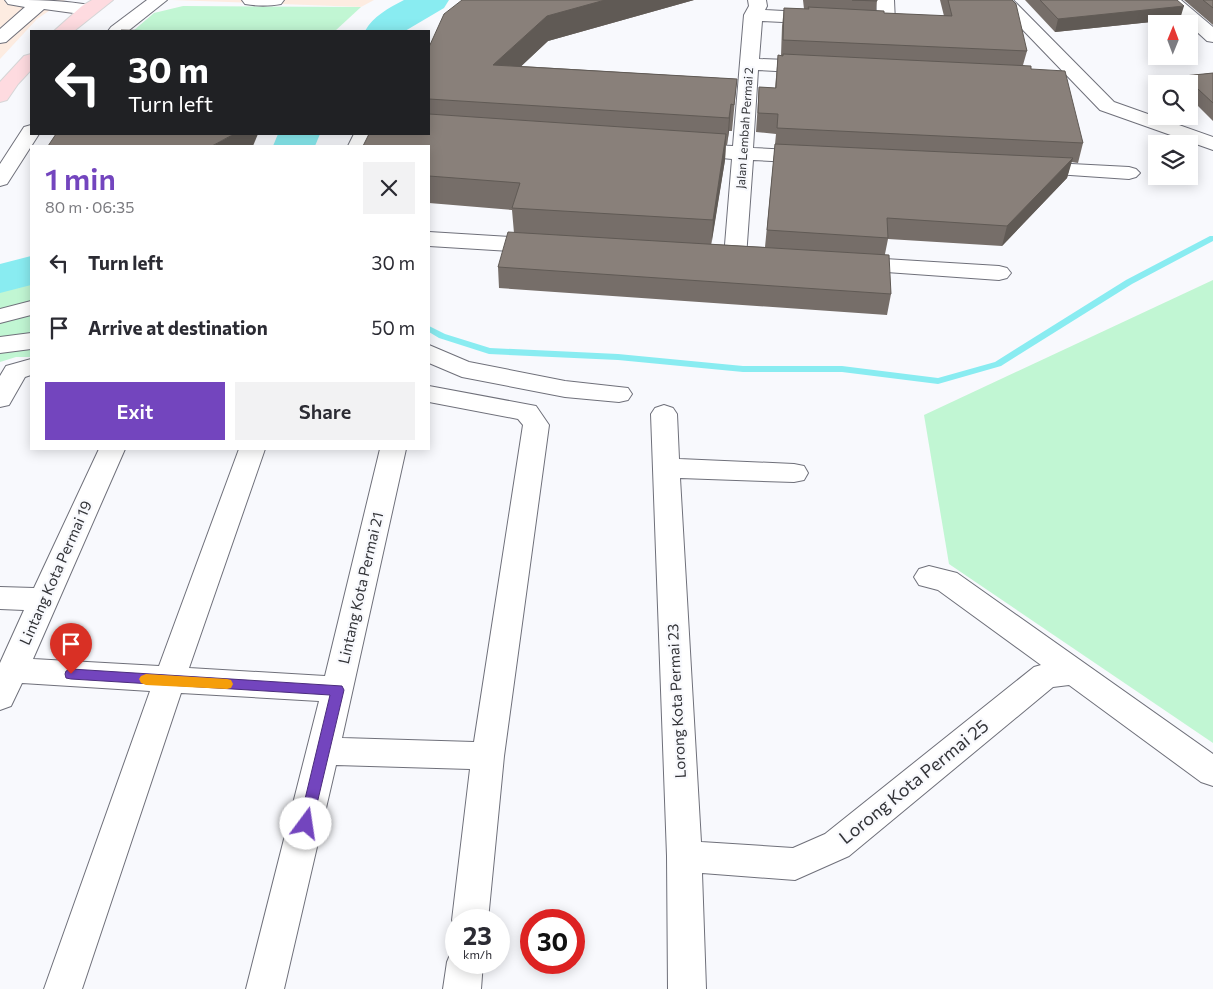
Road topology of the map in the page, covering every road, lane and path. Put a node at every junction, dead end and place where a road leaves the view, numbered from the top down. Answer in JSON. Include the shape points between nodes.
{"nodes":[{"id":1,"x":14,"y":0,"type":"edge"},
{"id":2,"x":104,"y":0,"type":"edge"},
{"id":3,"x":158,"y":0,"type":"edge"},
{"id":4,"x":252,"y":0,"type":"edge"},
{"id":5,"x":274,"y":0,"type":"edge"},
{"id":6,"x":886,"y":0,"type":"edge"},
{"id":7,"x":1003,"y":0,"type":"edge"},
{"id":8,"x":1171,"y":0,"type":"edge"},
{"id":9,"x":42,"y":2,"type":"edge"},
{"id":10,"x":755,"y":7,"type":"edge"},
{"id":11,"x":88,"y":10,"type":"junction"},
{"id":12,"x":0,"y":16,"type":"edge"},
{"id":13,"x":22,"y":18,"type":"junction"},
{"id":14,"x":64,"y":30,"type":"edge"},
{"id":15,"x":118,"y":30,"type":"edge"},
{"id":16,"x":1213,"y":37,"type":"edge"},
{"id":17,"x":0,"y":38,"type":"edge"},
{"id":18,"x":29,"y":64,"type":"edge"},
{"id":19,"x":750,"y":64,"type":"junction"},
{"id":20,"x":829,"y":68,"type":"edge"},
{"id":21,"x":0,"y":96,"type":"edge"},
{"id":22,"x":30,"y":133,"type":"edge"},
{"id":23,"x":1213,"y":144,"type":"edge"},
{"id":24,"x":674,"y":149,"type":"edge"},
{"id":25,"x":743,"y":154,"type":"junction"},
{"id":26,"x":832,"y":158,"type":"edge"},
{"id":27,"x":1010,"y":167,"type":"edge"},
{"id":28,"x":1129,"y":173,"type":"dead end"},
{"id":29,"x":0,"y":180,"type":"edge"},
{"id":30,"x":430,"y":239,"type":"edge"},
{"id":31,"x":567,"y":247,"type":"edge"},
{"id":32,"x":735,"y":257,"type":"edge"},
{"id":33,"x":833,"y":263,"type":"edge"},
{"id":34,"x":999,"y":272,"type":"dead end"},
{"id":35,"x":30,"y":308,"type":"edge"},
{"id":36,"x":0,"y":316,"type":"edge"},
{"id":37,"x":30,"y":341,"type":"edge"},
{"id":38,"x":0,"y":345,"type":"edge"},
{"id":39,"x":430,"y":353,"type":"edge"},
{"id":40,"x":15,"y":372,"type":"edge"},
{"id":41,"x":430,"y":394,"type":"edge"},
{"id":42,"x":619,"y":394,"type":"dead end"},
{"id":43,"x":0,"y":400,"type":"edge"},
{"id":44,"x":664,"y":414,"type":"dead end"},
{"id":45,"x":112,"y":450,"type":"edge"},
{"id":46,"x":252,"y":450,"type":"edge"},
{"id":47,"x":393,"y":450,"type":"edge"},
{"id":48,"x":666,"y":468,"type":"junction"},
{"id":49,"x":794,"y":472,"type":"dead end"},
{"id":50,"x":929,"y":577,"type":"dead end"},
{"id":51,"x":0,"y":598,"type":"edge"},
{"id":52,"x":44,"y":600,"type":"junction"},
{"id":53,"x":1073,"y":672,"type":"junction"},
{"id":54,"x":169,"y":681,"type":"junction"},
{"id":55,"x":6,"y":684,"type":"edge"},
{"id":56,"x":338,"y":690,"type":"junction"},
{"id":57,"x":324,"y":751,"type":"junction"},
{"id":58,"x":488,"y":756,"type":"junction"},
{"id":59,"x":1213,"y":772,"type":"edge"},
{"id":60,"x":684,"y":856,"type":"junction"},
{"id":61,"x":471,"y":909,"type":"edge"},
{"id":62,"x":464,"y":974,"type":"edge"},
{"id":63,"x":63,"y":989,"type":"edge"},
{"id":64,"x":265,"y":989,"type":"edge"},
{"id":65,"x":462,"y":989,"type":"edge"},
{"id":66,"x":687,"y":989,"type":"edge"}],
"edges":[{"from":1,"to":9,"type":"street"},
{"from":2,"to":11,"type":"main road"},
{"from":3,"to":15,"type":"street"},
{"from":4,"to":5,"type":"street"},
{"from":6,"to":10,"type":"street","via":[[886,22]]},
{"from":7,"to":23,"type":"street","via":[[1107,106]]},
{"from":8,"to":16,"type":"street"},
{"from":9,"to":11,"type":"street"},
{"from":9,"to":13,"type":"street"},
{"from":10,"to":19,"type":"street","name":"Jalan Lembah Permai 2"},
{"from":11,"to":14,"type":"main road"},
{"from":12,"to":13,"type":"street"},
{"from":13,"to":17,"type":"street"},
{"from":18,"to":21,"type":"main road","via":[[10,80]]},
{"from":19,"to":20,"type":"street"},
{"from":19,"to":25,"type":"street","name":"Jalan Lembah Permai 2"},
{"from":22,"to":29,"type":"street"},
{"from":24,"to":25,"type":"street"},
{"from":25,"to":26,"type":"street"},
{"from":25,"to":32,"type":"street","name":"Jalan Lembah Permai 2"},
{"from":27,"to":28,"type":"street"},
{"from":30,"to":31,"type":"street"},
{"from":33,"to":34,"type":"street"},
{"from":35,"to":36,"type":"street"},
{"from":37,"to":38,"type":"street"},
{"from":39,"to":42,"type":"street","via":[[462,369],[566,389]]},
{"from":40,"to":43,"type":"street"},
{"from":41,"to":58,"type":"street","via":[[527,412],[536,425]]},
{"from":44,"to":48,"type":"street","name":"Lorong Kota Permai 23"},
{"from":45,"to":52,"type":"street","name":"Lintang Kota Permai 19"},
{"from":46,"to":54,"type":"street"},
{"from":47,"to":56,"type":"street","name":"Lintang Kota Permai 21"},
{"from":48,"to":49,"type":"street"},
{"from":48,"to":60,"type":"street","name":"Lorong Kota Permai 23"},
{"from":50,"to":53,"type":"street","via":[[947,581]]},
{"from":51,"to":52,"type":"street"},
{"from":52,"to":55,"type":"street","name":"Lintang Kota Permai 19"},
{"from":53,"to":59,"type":"street"},
{"from":53,"to":60,"type":"street","name":"Lorong Kota Permai 25","via":[[1045,676],[837,845],[795,864]]},
{"from":54,"to":55,"type":"street"},
{"from":54,"to":56,"type":"street"},
{"from":54,"to":63,"type":"street"},
{"from":56,"to":57,"type":"street","name":"Lintang Kota Permai 21"},
{"from":57,"to":58,"type":"street"},
{"from":57,"to":64,"type":"street","name":"Lintang Kota Permai 21"},
{"from":58,"to":61,"type":"street"},
{"from":60,"to":66,"type":"street","name":"Lorong Kota Permai 23"},
{"from":62,"to":65,"type":"street"}]}
